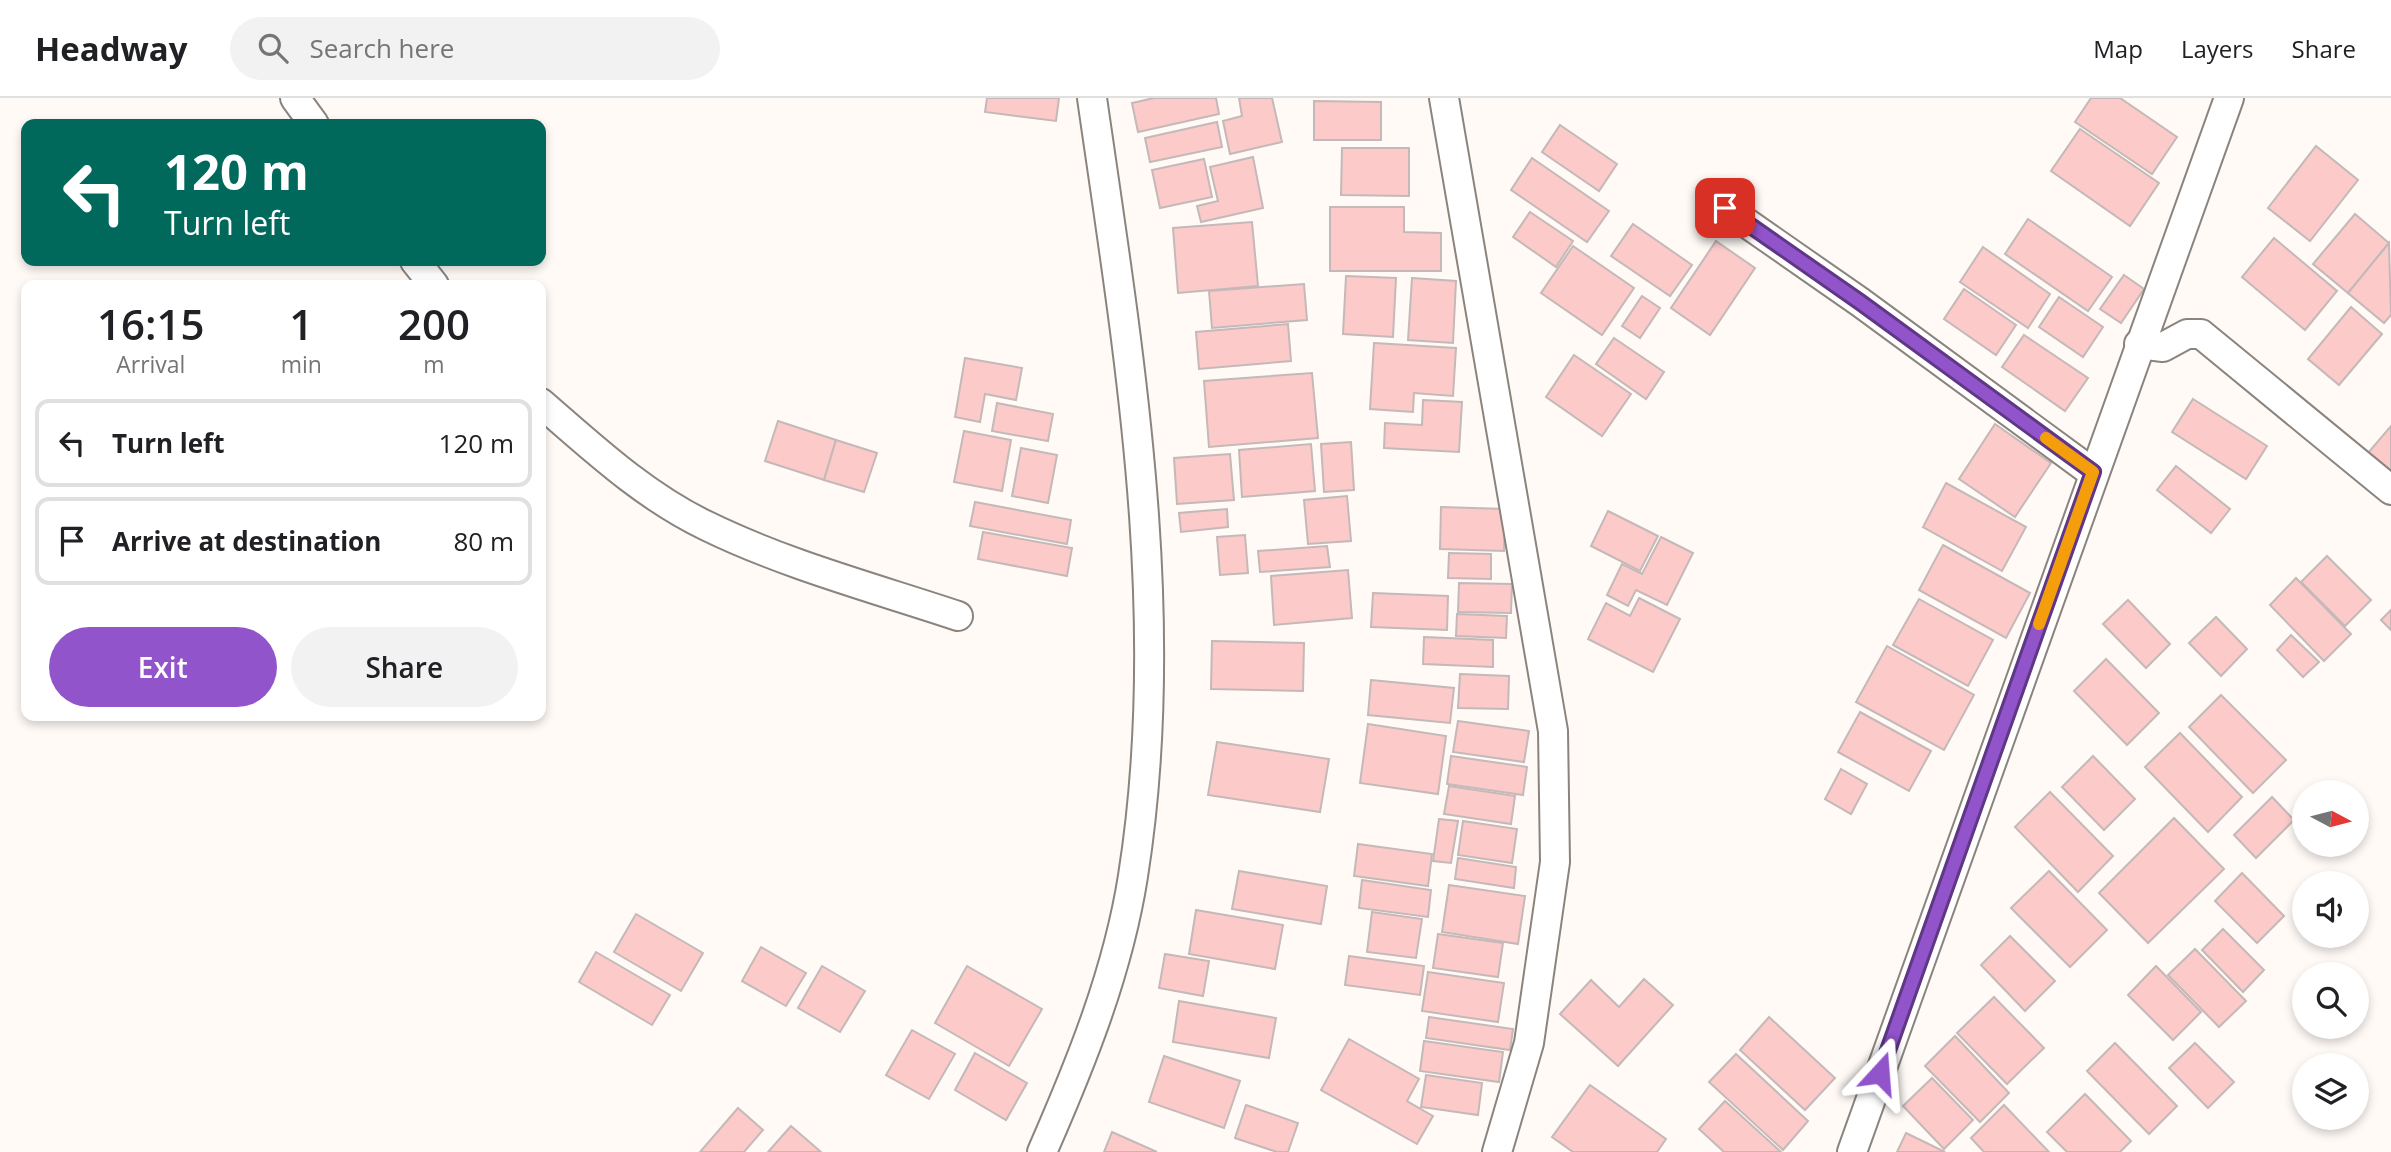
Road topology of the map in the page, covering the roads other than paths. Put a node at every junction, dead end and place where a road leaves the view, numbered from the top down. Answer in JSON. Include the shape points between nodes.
{"nodes":[{"id":1,"x":295,"y":98,"type":"edge"},
{"id":2,"x":1093,"y":98,"type":"edge"},
{"id":3,"x":1444,"y":98,"type":"edge"},
{"id":4,"x":2229,"y":98,"type":"edge"},
{"id":5,"x":310,"y":119,"type":"edge"},
{"id":6,"x":1725,"y":208,"type":"dead end"},
{"id":7,"x":419,"y":266,"type":"edge"},
{"id":8,"x":430,"y":280,"type":"edge"},
{"id":9,"x":2139,"y":344,"type":"junction"},
{"id":10,"x":546,"y":406,"type":"edge"},
{"id":11,"x":2093,"y":472,"type":"junction"},
{"id":12,"x":2391,"y":490,"type":"edge"},
{"id":13,"x":958,"y":616,"type":"dead end"},
{"id":14,"x":1042,"y":1152,"type":"edge"},
{"id":15,"x":1497,"y":1152,"type":"edge"},
{"id":16,"x":1852,"y":1152,"type":"edge"}],
"edges":[{"from":1,"to":5,"type":"street"},
{"from":2,"to":14,"type":"street","via":[[1143,504],[1151,708],[1133,878],[1109,979],[1082,1060]]},
{"from":3,"to":15,"type":"street","via":[[1553,732],[1555,862],[1529,1043]]},
{"from":4,"to":9,"type":"street"},
{"from":6,"to":11,"type":"street"},
{"from":7,"to":8,"type":"street"},
{"from":9,"to":11,"type":"street"},
{"from":9,"to":12,"type":"street","via":[[2163,347],[2187,334],[2201,334]]},
{"from":10,"to":13,"type":"street","via":[[632,481],[705,526],[769,553]]},
{"from":11,"to":16,"type":"street"}]}
